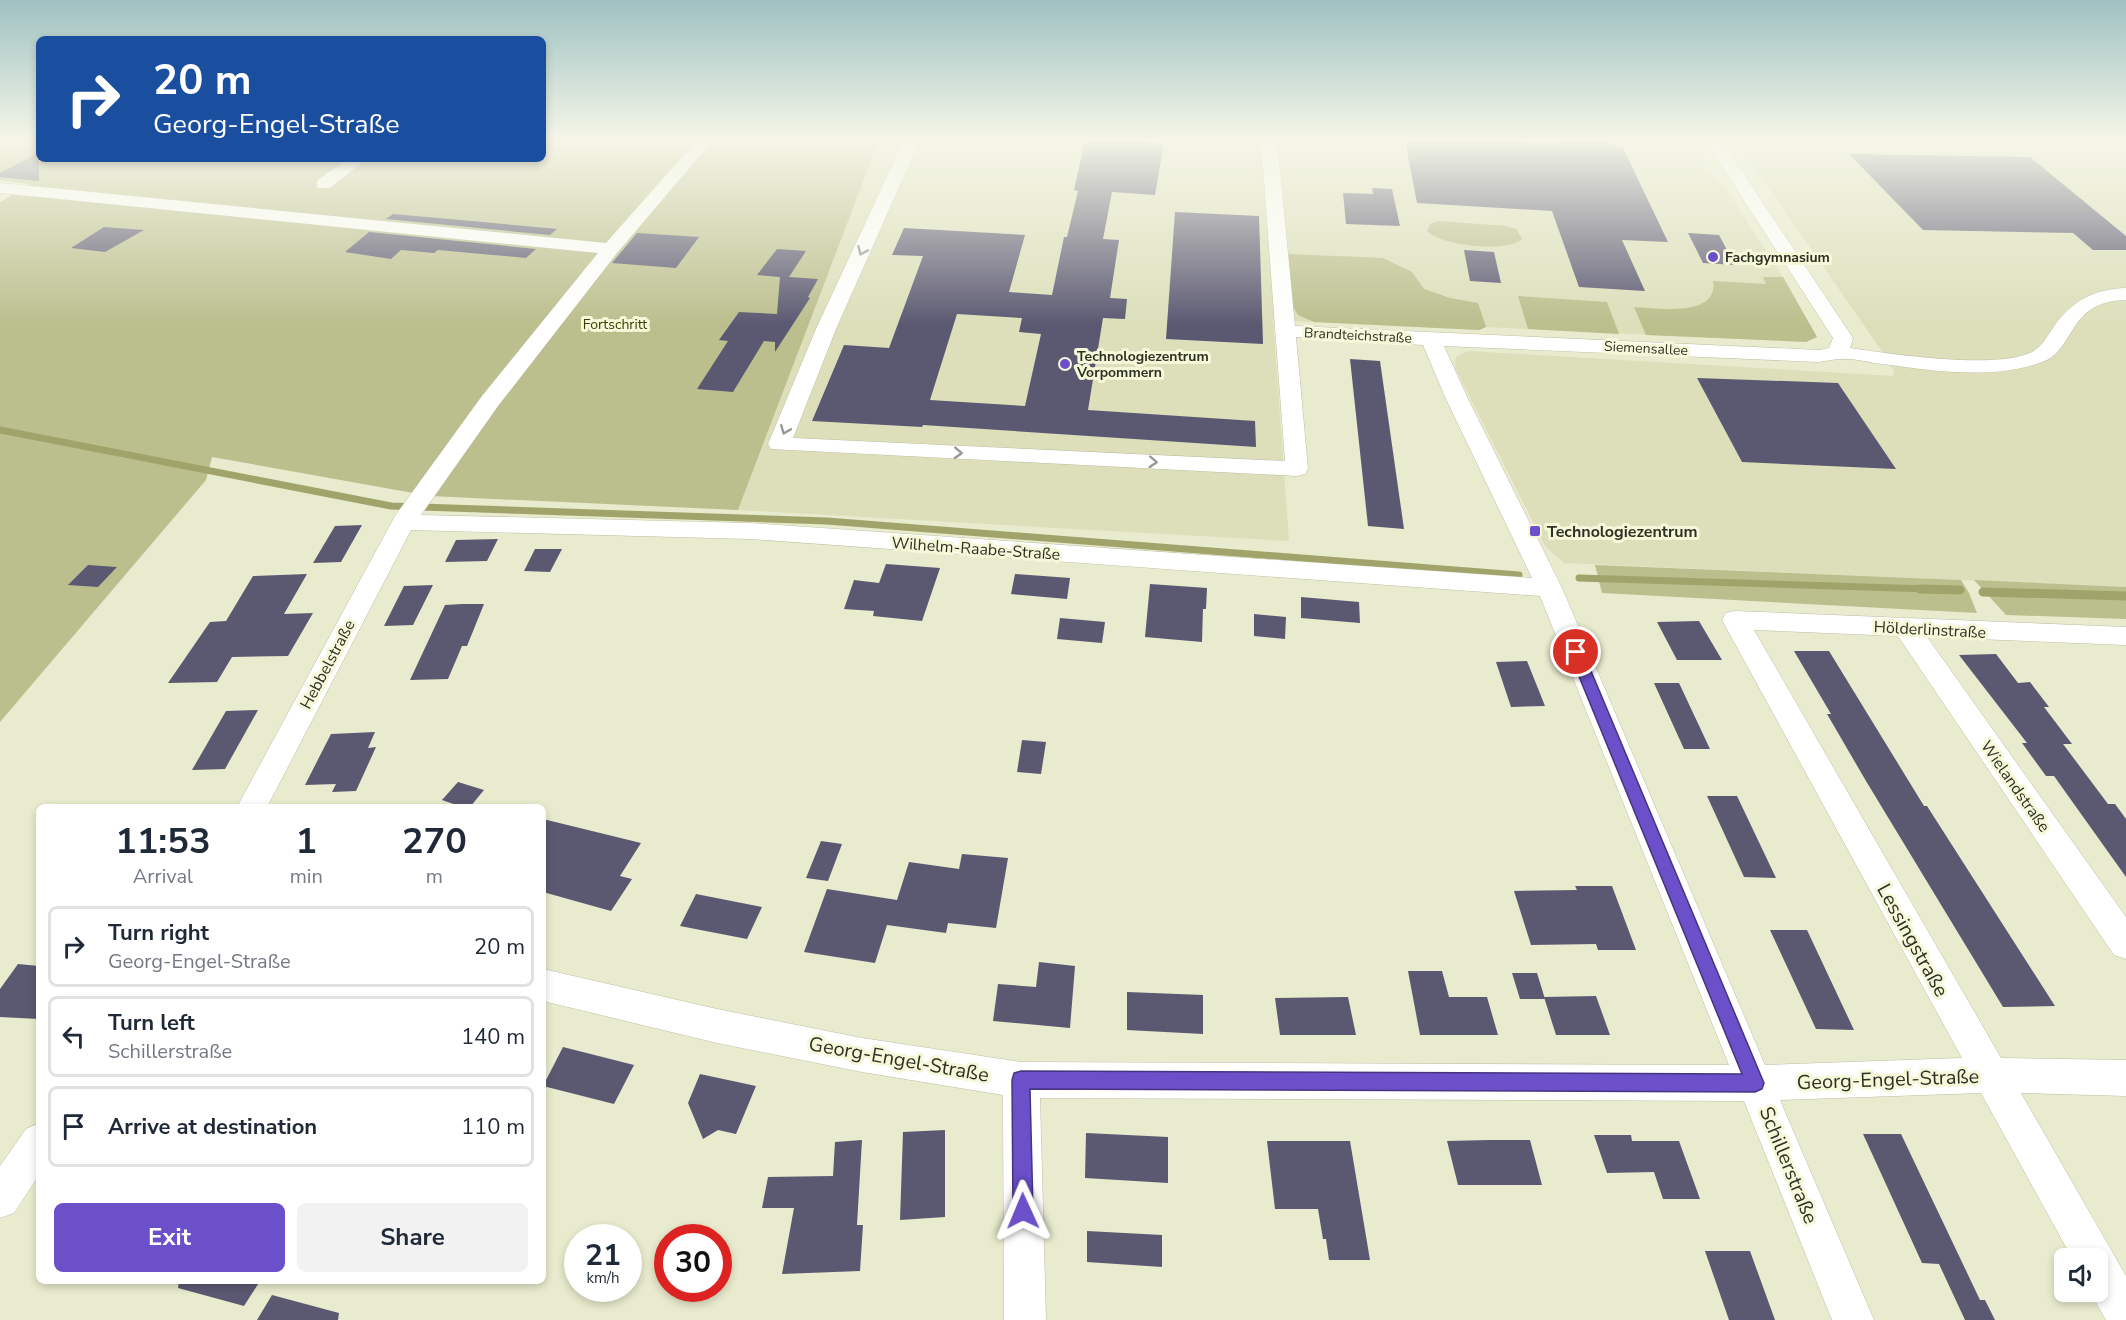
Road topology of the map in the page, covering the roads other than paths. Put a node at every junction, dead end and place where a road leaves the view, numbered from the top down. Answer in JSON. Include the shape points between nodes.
{"nodes":[{"id":1,"x":136,"y":202,"type":"edge"},
{"id":2,"x":652,"y":202,"type":"edge"},
{"id":3,"x":884,"y":202,"type":"edge"},
{"id":4,"x":1274,"y":202,"type":"edge"},
{"id":5,"x":1753,"y":202,"type":"edge"},
{"id":6,"x":611,"y":249,"type":"junction"},
{"id":7,"x":2126,"y":294,"type":"edge"},
{"id":8,"x":1286,"y":331,"type":"junction"},
{"id":9,"x":1431,"y":339,"type":"junction"},
{"id":10,"x":1838,"y":352,"type":"junction"},
{"id":11,"x":412,"y":509,"type":"junction"},
{"id":12,"x":1549,"y":588,"type":"junction"},
{"id":13,"x":1735,"y":621,"type":"joint"},
{"id":14,"x":1906,"y":628,"type":"junction"},
{"id":15,"x":2126,"y":636,"type":"edge"},
{"id":16,"x":254,"y":804,"type":"edge"},
{"id":17,"x":2126,"y":944,"type":"edge"},
{"id":18,"x":546,"y":985,"type":"edge"},
{"id":19,"x":1989,"y":1076,"type":"junction"},
{"id":20,"x":2126,"y":1078,"type":"edge"},
{"id":21,"x":1021,"y":1080,"type":"junction"},
{"id":22,"x":1755,"y":1083,"type":"junction"},
{"id":23,"x":36,"y":1147,"type":"edge"},
{"id":24,"x":0,"y":1199,"type":"edge"},
{"id":25,"x":2088,"y":1248,"type":"edge"},
{"id":26,"x":2108,"y":1284,"type":"edge"},
{"id":27,"x":2126,"y":1316,"type":"edge"},
{"id":28,"x":1025,"y":1320,"type":"edge"},
{"id":29,"x":1853,"y":1320,"type":"edge"}],
"edges":[{"from":1,"to":6,"type":"street"},
{"from":2,"to":6,"type":"street","name":"Hebbelstraße"},
{"from":3,"to":8,"type":"street","name":"Brandteichstraße","one_way":true,"via":[[779,444],[1297,469]]},
{"from":4,"to":8,"type":"street","name":"Brandteichstraße"},
{"from":5,"to":10,"type":"street","via":[[1843,338]]},
{"from":6,"to":11,"type":"street","name":"Hebbelstraße","via":[[490,401]]},
{"from":7,"to":10,"type":"street","name":"Siemensallee","via":[[2090,300],[2063,326],[2048,350],[2016,365],[1893,360]]},
{"from":8,"to":9,"type":"street","name":"Brandteichstraße"},
{"from":9,"to":10,"type":"street","name":"Siemensallee","via":[[1819,356]]},
{"from":9,"to":12,"type":"street","name":"Schillerstraße"},
{"from":11,"to":12,"type":"street","name":"Wilhelm-Raabe-Straße"},
{"from":11,"to":16,"type":"street","name":"Hebbelstraße"},
{"from":12,"to":22,"type":"street","name":"Schillerstraße"},
{"from":13,"to":14,"type":"street","name":"Hölderlinstraße"},
{"from":13,"to":19,"type":"street","name":"Lessingstraße"},
{"from":14,"to":15,"type":"street","name":"Hölderlinstraße"},
{"from":14,"to":17,"type":"street","name":"Wielandstraße"},
{"from":18,"to":21,"type":"street","name":"Georg-Engel-Straße","via":[[717,1026],[862,1055]]},
{"from":19,"to":20,"type":"street","name":"Georg-Engel-Straße"},
{"from":19,"to":22,"type":"street","name":"Georg-Engel-Straße"},
{"from":19,"to":25,"type":"street","name":"Lessingstraße"},
{"from":21,"to":22,"type":"street","name":"Georg-Engel-Straße"},
{"from":21,"to":28,"type":"street"},
{"from":22,"to":29,"type":"street","name":"Schillerstraße"},
{"from":23,"to":24,"type":"street"},
{"from":26,"to":27,"type":"street"}]}
